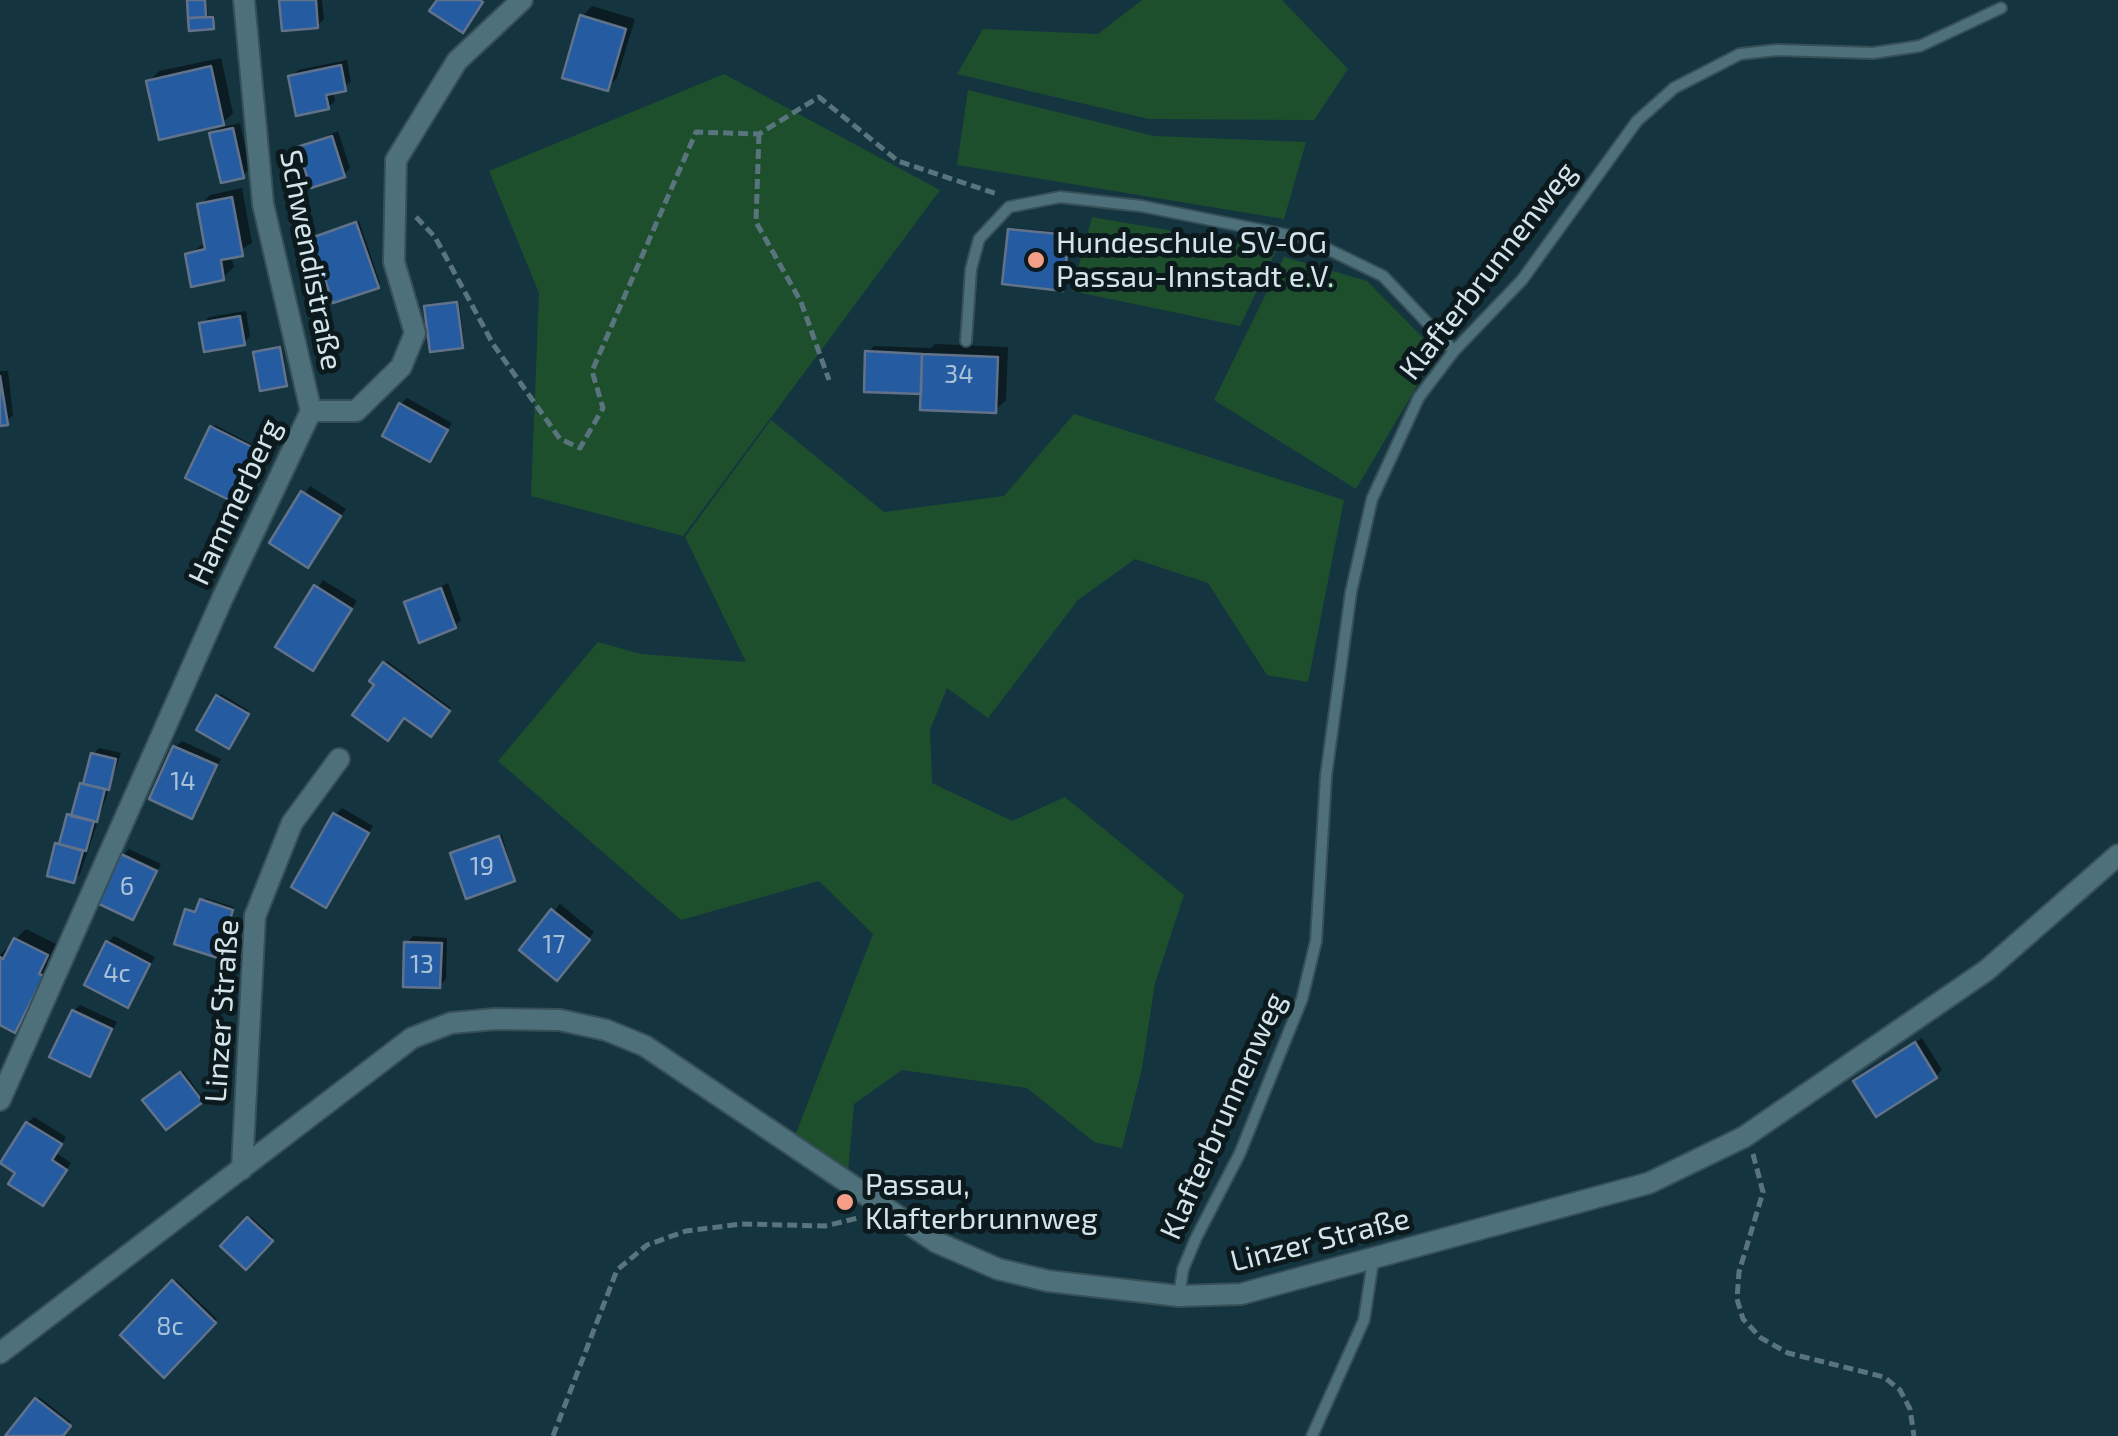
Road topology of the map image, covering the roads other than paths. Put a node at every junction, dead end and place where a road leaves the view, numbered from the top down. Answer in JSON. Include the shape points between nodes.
{"nodes":[{"id":1,"x":244,"y":0,"type":"edge"},
{"id":2,"x":522,"y":0,"type":"edge"},
{"id":3,"x":2001,"y":8,"type":"dead end"},
{"id":4,"x":966,"y":341,"type":"dead end"},
{"id":5,"x":1454,"y":350,"type":"junction"},
{"id":6,"x":311,"y":411,"type":"junction"},
{"id":7,"x":340,"y":759,"type":"dead end"},
{"id":8,"x":2118,"y":855,"type":"edge"},
{"id":9,"x":0,"y":1100,"type":"edge"},
{"id":10,"x":242,"y":1170,"type":"junction"},
{"id":11,"x":1373,"y":1261,"type":"junction"},
{"id":12,"x":1179,"y":1296,"type":"junction"},
{"id":13,"x":0,"y":1353,"type":"edge"},
{"id":14,"x":1312,"y":1436,"type":"edge"}],
"edges":[{"from":1,"to":6,"type":"street","name":"Schwendistraße","via":[[262,204]]},
{"from":2,"to":6,"type":"street","name":"Hammerberg","via":[[457,62],[396,160],[394,262],[415,333],[401,367],[356,411]]},
{"from":3,"to":5,"type":"lane","name":"Klafterbrunnenweg","via":[[1920,46],[1740,54],[1674,88],[1637,122],[1522,280]]},
{"from":4,"to":5,"type":"lane","via":[[970,269],[979,238],[1009,207],[1060,196],[1307,239],[1383,276]]},
{"from":5,"to":12,"type":"lane","name":"Klafterbrunnenweg","via":[[1420,397],[1372,499],[1335,687],[1316,941],[1302,999],[1240,1153],[1196,1238]]},
{"from":6,"to":9,"type":"street","name":"Hammerberg"},
{"from":7,"to":10,"type":"street","name":"Linzer Straße","via":[[292,824],[255,916]]},
{"from":8,"to":11,"type":"street","name":"Linzer Straße","via":[[1986,970],[1744,1137],[1648,1183]]},
{"from":10,"to":12,"type":"street","name":"Linzer Straße","via":[[412,1038],[451,1023],[560,1020],[644,1046],[936,1242],[998,1269],[1048,1281]]},
{"from":10,"to":13,"type":"street","name":"Linzer Straße"},
{"from":11,"to":12,"type":"street","name":"Linzer Straße","via":[[1241,1294]]},
{"from":11,"to":14,"type":"lane","via":[[1364,1320]]}]}
